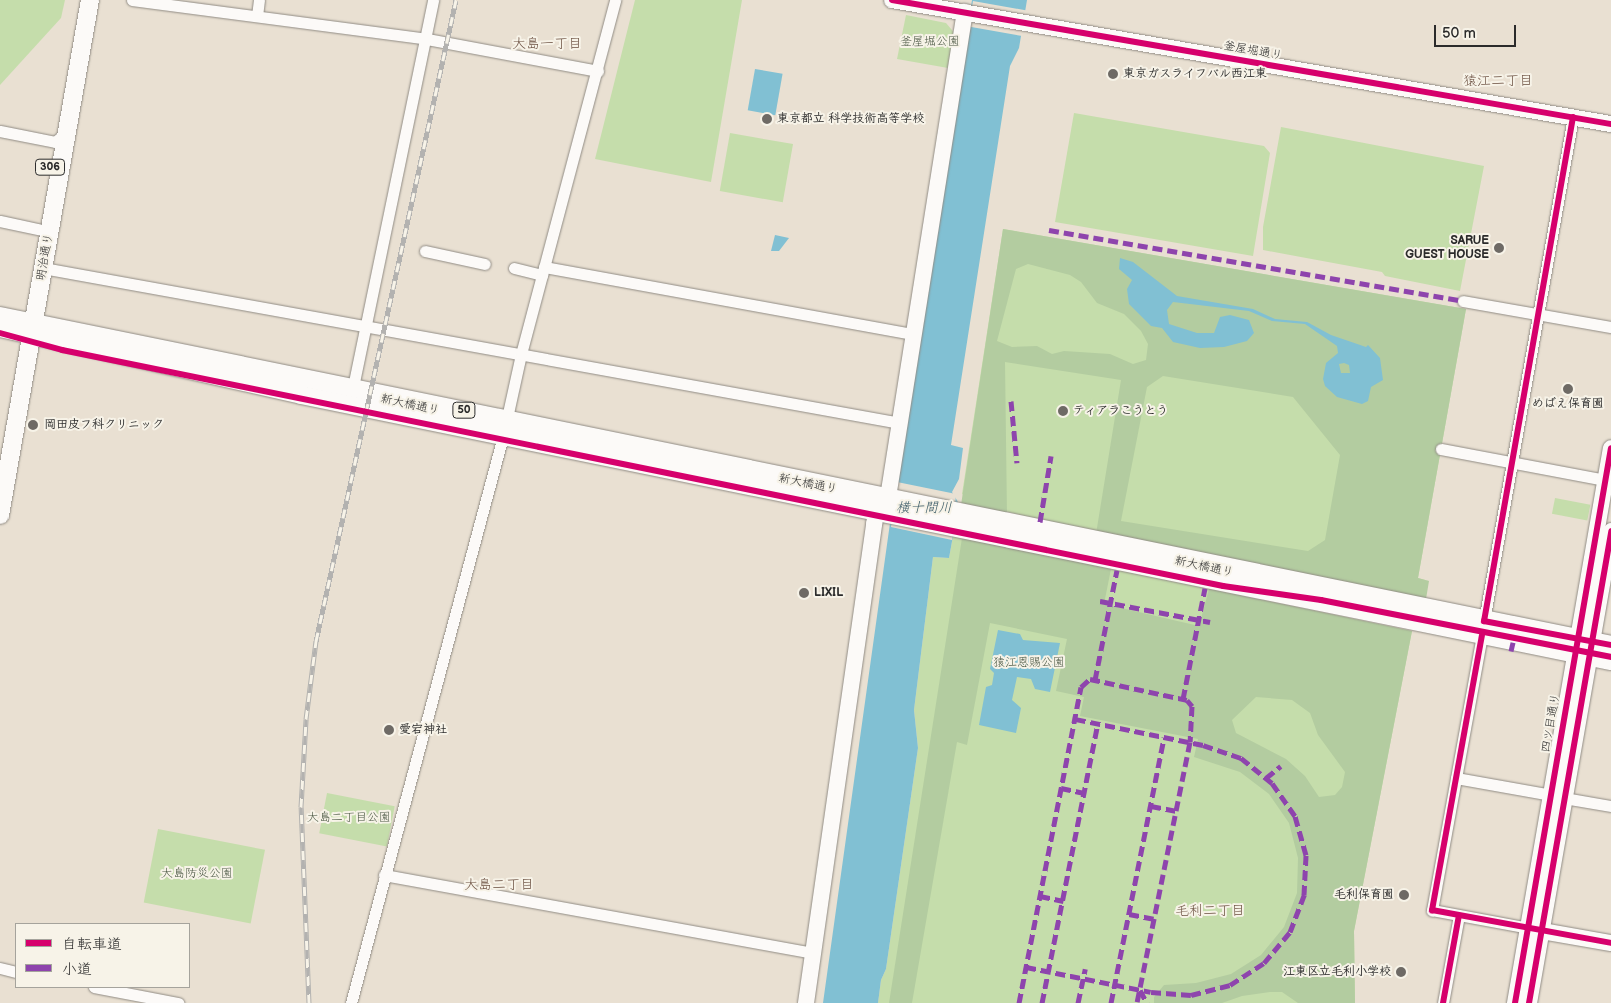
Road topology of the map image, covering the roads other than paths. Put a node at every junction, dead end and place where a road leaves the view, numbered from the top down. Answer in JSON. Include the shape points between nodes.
{"nodes":[{"id":1,"x":80,"y":0,"type":"edge"},
{"id":2,"x":90,"y":0,"type":"edge"},
{"id":3,"x":132,"y":0,"type":"edge"},
{"id":4,"x":259,"y":0,"type":"edge"},
{"id":5,"x":433,"y":0,"type":"edge"},
{"id":6,"x":615,"y":0,"type":"edge"},
{"id":7,"x":892,"y":0,"type":"edge"},
{"id":8,"x":968,"y":9,"type":"edge"},
{"id":9,"x":257,"y":16,"type":"junction"},
{"id":10,"x":426,"y":39,"type":"junction"},
{"id":11,"x":598,"y":71,"type":"junction"},
{"id":12,"x":1573,"y":117,"type":"junction"},
{"id":13,"x":1611,"y":124,"type":"edge"},
{"id":14,"x":0,"y":131,"type":"edge"},
{"id":15,"x":61,"y":137,"type":"junction"},
{"id":16,"x":0,"y":221,"type":"edge"},
{"id":17,"x":39,"y":229,"type":"junction"},
{"id":18,"x":425,"y":251,"type":"dead end"},
{"id":19,"x":485,"y":264,"type":"dead end"},
{"id":20,"x":43,"y":268,"type":"junction"},
{"id":21,"x":514,"y":268,"type":"dead end"},
{"id":22,"x":543,"y":271,"type":"junction"},
{"id":23,"x":1462,"y":301,"type":"dead end"},
{"id":24,"x":1539,"y":314,"type":"junction"},
{"id":25,"x":0,"y":316,"type":"edge"},
{"id":26,"x":366,"y":326,"type":"junction"},
{"id":27,"x":1611,"y":327,"type":"edge"},
{"id":28,"x":0,"y":328,"type":"edge"},
{"id":29,"x":27,"y":329,"type":"junction"},
{"id":30,"x":913,"y":334,"type":"junction"},
{"id":31,"x":521,"y":354,"type":"junction"},
{"id":32,"x":353,"y":387,"type":"junction"},
{"id":33,"x":900,"y":424,"type":"junction"},
{"id":34,"x":505,"y":428,"type":"junction"},
{"id":35,"x":1611,"y":448,"type":"edge"},
{"id":36,"x":0,"y":449,"type":"edge"},
{"id":37,"x":1441,"y":449,"type":"dead end"},
{"id":38,"x":1512,"y":462,"type":"junction"},
{"id":39,"x":1605,"y":480,"type":"junction"},
{"id":40,"x":887,"y":505,"type":"junction"},
{"id":41,"x":0,"y":515,"type":"edge"},
{"id":42,"x":1611,"y":531,"type":"edge"},
{"id":43,"x":1483,"y":628,"type":"junction"},
{"id":44,"x":1611,"y":645,"type":"edge"},
{"id":45,"x":1583,"y":648,"type":"junction"},
{"id":46,"x":1611,"y":661,"type":"edge"},
{"id":47,"x":1456,"y":778,"type":"junction"},
{"id":48,"x":1557,"y":796,"type":"junction"},
{"id":49,"x":1611,"y":806,"type":"edge"},
{"id":50,"x":384,"y":876,"type":"junction"},
{"id":51,"x":1460,"y":915,"type":"junction"},
{"id":52,"x":1535,"y":929,"type":"junction"},
{"id":53,"x":1611,"y":944,"type":"edge"},
{"id":54,"x":814,"y":953,"type":"junction"},
{"id":55,"x":0,"y":968,"type":"edge"},
{"id":56,"x":15,"y":972,"type":"edge"},
{"id":57,"x":99,"y":988,"type":"edge"},
{"id":58,"x":178,"y":1003,"type":"edge"},
{"id":59,"x":351,"y":1003,"type":"edge"},
{"id":60,"x":806,"y":1003,"type":"edge"},
{"id":61,"x":1443,"y":1003,"type":"edge"},
{"id":62,"x":1514,"y":1003,"type":"edge"},
{"id":63,"x":1529,"y":1003,"type":"edge"}],
"edges":[{"from":1,"to":15,"type":"main road","name":"明治通り","number":"306"},
{"from":2,"to":15,"type":"main road","name":"明治通り","number":"306"},
{"from":3,"to":9,"type":"street"},
{"from":4,"to":9,"type":"street"},
{"from":5,"to":10,"type":"street"},
{"from":6,"to":11,"type":"street"},
{"from":7,"to":8,"type":"street","name":"釜屋堀通り"},
{"from":8,"to":12,"type":"street","name":"釜屋堀通り","via":[[1036,25]]},
{"from":8,"to":30,"type":"street"},
{"from":9,"to":10,"type":"street"},
{"from":10,"to":11,"type":"street"},
{"from":10,"to":26,"type":"street"},
{"from":11,"to":22,"type":"street"},
{"from":12,"to":13,"type":"street","name":"釜屋堀通り"},
{"from":12,"to":24,"type":"street"},
{"from":14,"to":15,"type":"street"},
{"from":15,"to":17,"type":"main road","name":"明治通り","number":"306"},
{"from":15,"to":20,"type":"main road","name":"明治通り","number":"306"},
{"from":16,"to":17,"type":"street"},
{"from":17,"to":29,"type":"main road","name":"明治通り","number":"306"},
{"from":18,"to":19,"type":"street"},
{"from":20,"to":26,"type":"street"},
{"from":20,"to":29,"type":"main road","name":"明治通り","number":"306"},
{"from":21,"to":22,"type":"street"},
{"from":22,"to":30,"type":"street"},
{"from":22,"to":31,"type":"street"},
{"from":23,"to":24,"type":"street"},
{"from":24,"to":27,"type":"street"},
{"from":24,"to":38,"type":"street"},
{"from":25,"to":29,"type":"main road","name":"新大橋通り","number":"50"},
{"from":26,"to":31,"type":"street"},
{"from":26,"to":32,"type":"street"},
{"from":28,"to":29,"type":"main road","name":"新大橋通り","number":"50"},
{"from":29,"to":32,"type":"main road","name":"新大橋通り","number":"50"},
{"from":29,"to":34,"type":"main road","name":"新大橋通り","number":"50"},
{"from":29,"to":36,"type":"main road","name":"明治通り","number":"306"},
{"from":29,"to":41,"type":"main road","name":"明治通り","number":"306"},
{"from":30,"to":33,"type":"street"},
{"from":31,"to":33,"type":"street"},
{"from":31,"to":34,"type":"street"},
{"from":32,"to":34,"type":"main road","name":"新大橋通り","number":"50"},
{"from":33,"to":40,"type":"street"},
{"from":34,"to":40,"type":"main road","name":"新大橋通り","number":"50"},
{"from":34,"to":50,"type":"street"},
{"from":35,"to":39,"type":"street","name":"四ツ目通り"},
{"from":37,"to":38,"type":"street"},
{"from":38,"to":39,"type":"street"},
{"from":38,"to":43,"type":"street"},
{"from":39,"to":45,"type":"street","name":"四ツ目通り"},
{"from":40,"to":43,"type":"main road","name":"新大橋通り","number":"50"},
{"from":40,"to":54,"type":"street"},
{"from":42,"to":45,"type":"street","name":"四ツ目通り"},
{"from":43,"to":45,"type":"main road","name":"新大橋通り","number":"50"},
{"from":43,"to":47,"type":"street"},
{"from":44,"to":45,"type":"main road","name":"新大橋通り","number":"50"},
{"from":45,"to":46,"type":"main road","name":"新大橋通り","number":"50"},
{"from":45,"to":48,"type":"street","name":"四ツ目通り"},
{"from":47,"to":48,"type":"street"},
{"from":47,"to":51,"type":"street","via":[[1432,910]]},
{"from":48,"to":49,"type":"street"},
{"from":48,"to":52,"type":"street","name":"四ツ目通り"},
{"from":50,"to":54,"type":"street"},
{"from":50,"to":59,"type":"street"},
{"from":51,"to":52,"type":"street"},
{"from":51,"to":61,"type":"street"},
{"from":52,"to":53,"type":"street"},
{"from":52,"to":62,"type":"street","name":"四ツ目通り"},
{"from":52,"to":63,"type":"street","name":"四ツ目通り"},
{"from":54,"to":60,"type":"street"},
{"from":55,"to":56,"type":"street"},
{"from":57,"to":58,"type":"street"}]}
